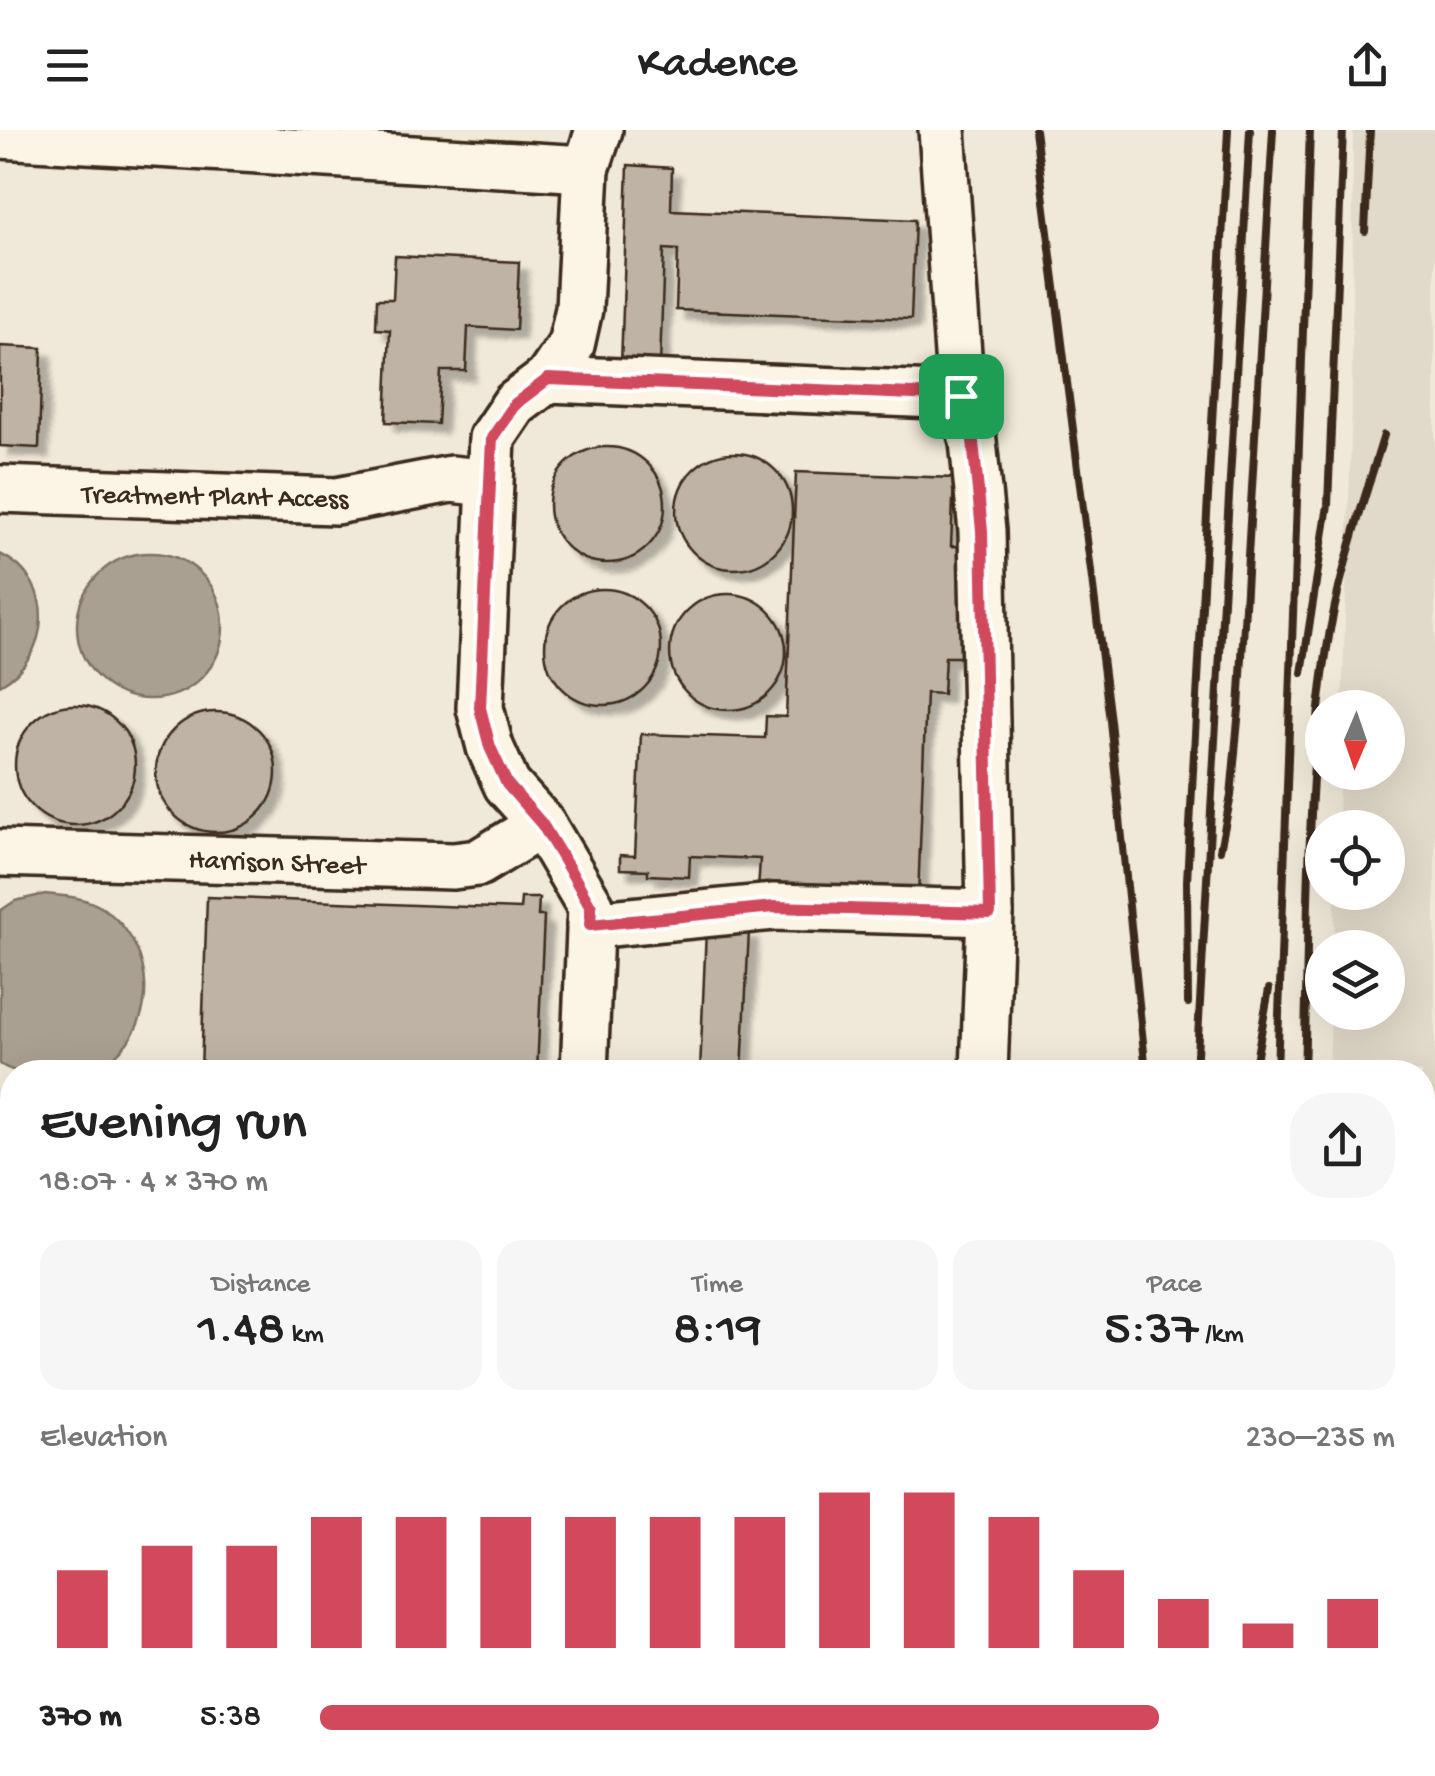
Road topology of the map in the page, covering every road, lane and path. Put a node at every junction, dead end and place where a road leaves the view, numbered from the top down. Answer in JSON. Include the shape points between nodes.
{"nodes":[{"id":1,"x":942,"y":130,"type":"edge"},
{"id":2,"x":0,"y":136,"type":"edge"},
{"id":3,"x":592,"y":150,"type":"edge"},
{"id":4,"x":548,"y":379,"type":"junction"},
{"id":5,"x":961,"y":396,"type":"junction"},
{"id":6,"x":489,"y":483,"type":"junction"},
{"id":7,"x":0,"y":490,"type":"edge"},
{"id":8,"x":542,"y":824,"type":"junction"},
{"id":9,"x":0,"y":853,"type":"edge"},
{"id":10,"x":990,"y":913,"type":"junction"},
{"id":11,"x":590,"y":925,"type":"junction"},
{"id":12,"x":584,"y":1060,"type":"edge"},
{"id":13,"x":984,"y":1060,"type":"edge"}],
"edges":[{"from":1,"to":5,"type":"lane"},
{"from":2,"to":3,"type":"lane"},
{"from":3,"to":4,"type":"lane","via":[[579,309],[571,345]]},
{"from":4,"to":5,"type":"lane"},
{"from":4,"to":6,"type":"lane","via":[[515,404],[492,438]]},
{"from":5,"to":10,"type":"lane","via":[[982,531]]},
{"from":6,"to":7,"type":"lane","name":"Treatment Plant Access","via":[[450,479],[336,501]]},
{"from":6,"to":8,"type":"lane","via":[[480,708],[507,784]]},
{"from":8,"to":9,"type":"lane","name":"Harrison Street","via":[[478,863],[453,866]]},
{"from":8,"to":11,"type":"lane","via":[[591,907]]},
{"from":10,"to":11,"type":"lane","via":[[774,907]]},
{"from":10,"to":13,"type":"lane"},
{"from":11,"to":12,"type":"lane"}]}
